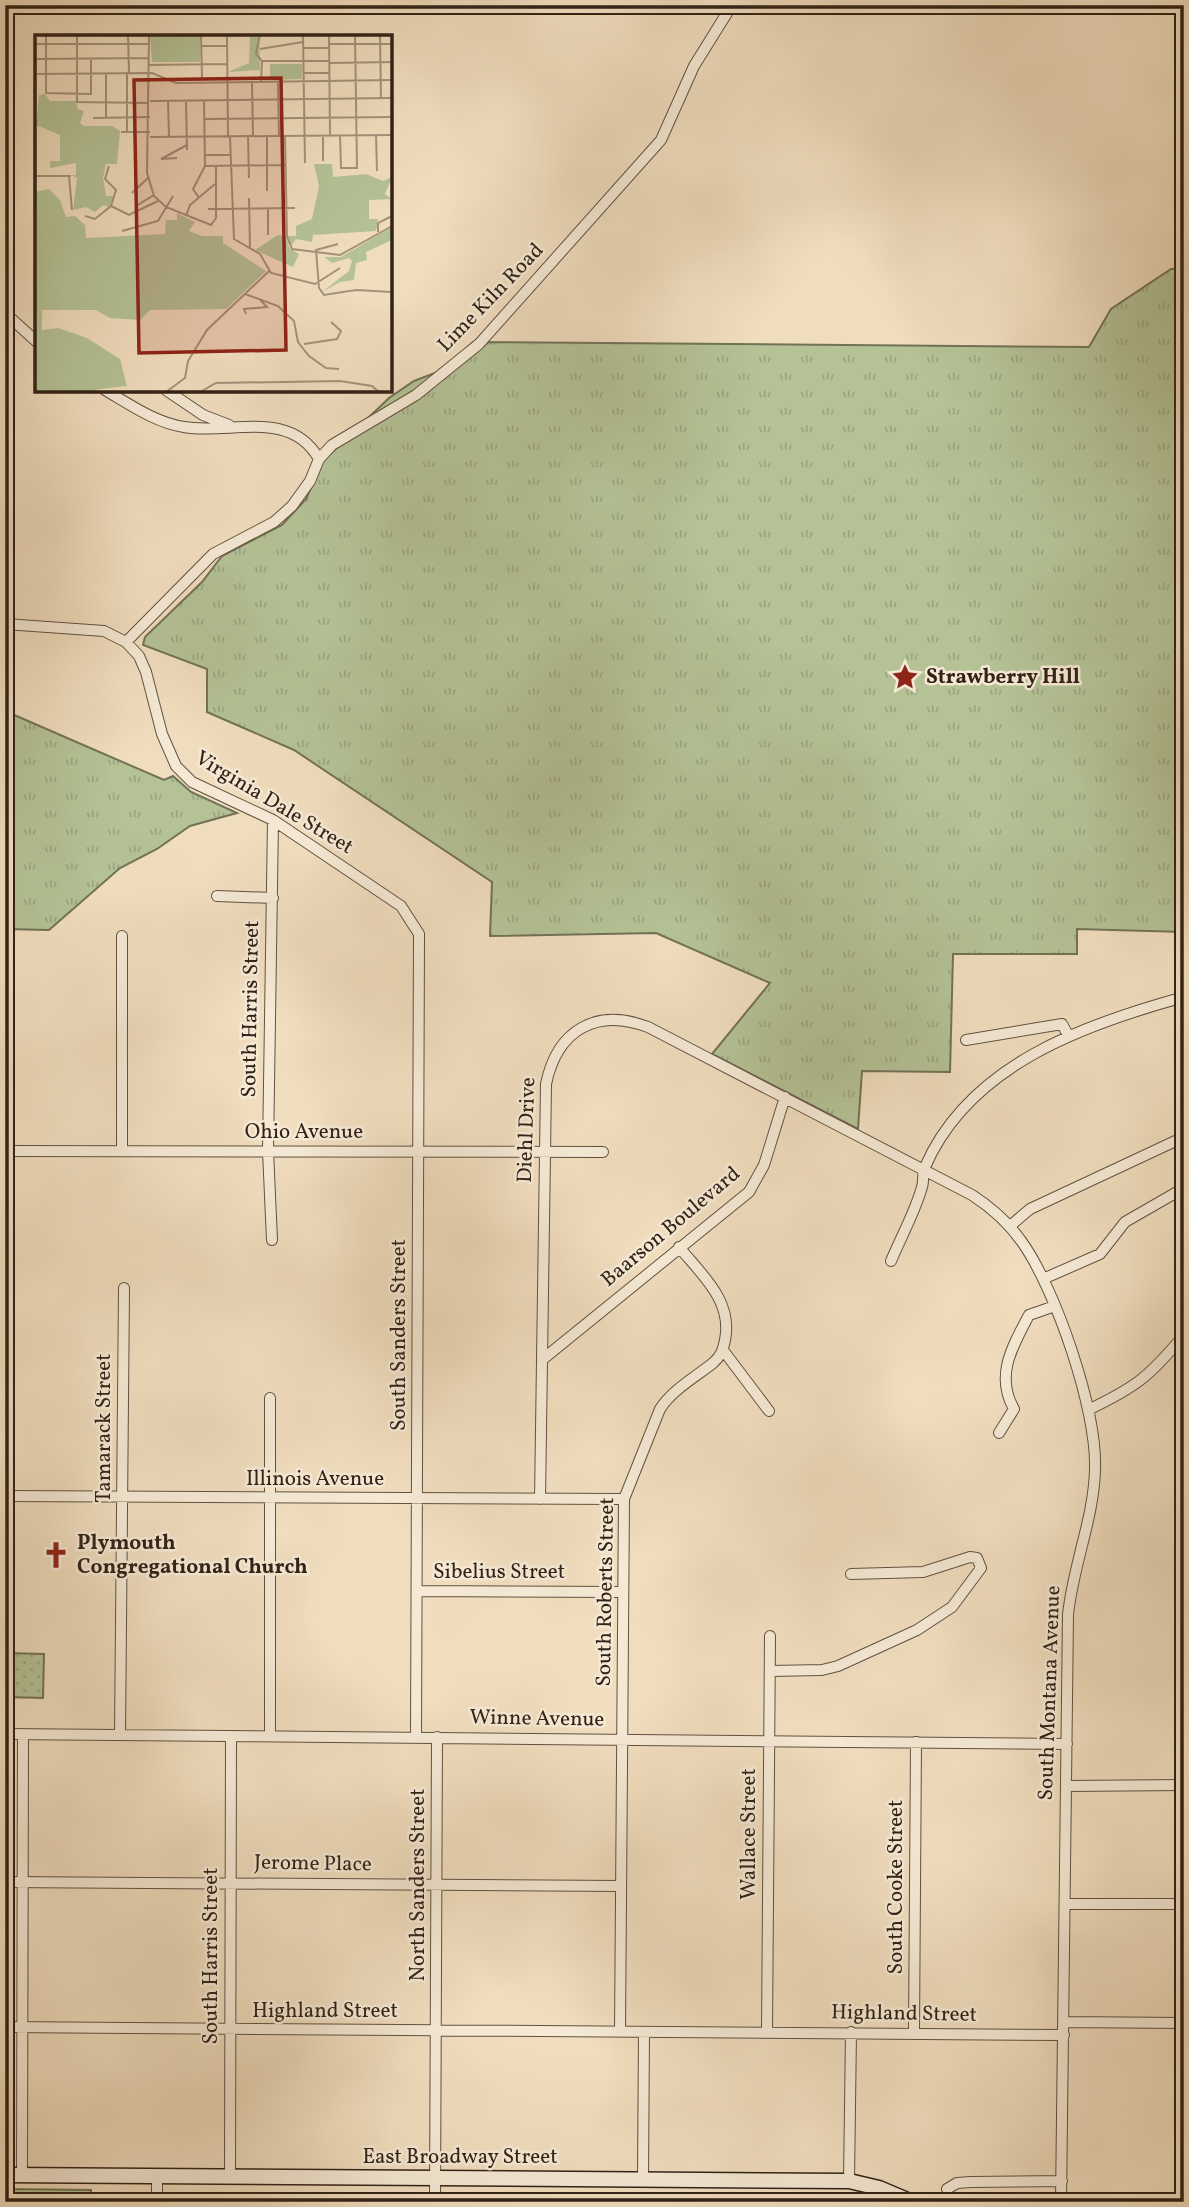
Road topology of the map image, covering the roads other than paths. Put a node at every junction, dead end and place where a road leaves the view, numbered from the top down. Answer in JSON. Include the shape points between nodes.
{"nodes":[{"id":1,"x":732,"y":5,"type":"edge"},
{"id":2,"x":5,"y":313,"type":"edge"},
{"id":3,"x":35,"y":340,"type":"edge"},
{"id":4,"x":108,"y":392,"type":"edge"},
{"id":5,"x":169,"y":392,"type":"edge"},
{"id":6,"x":233,"y":426,"type":"junction"},
{"id":7,"x":319,"y":459,"type":"junction"},
{"id":8,"x":5,"y":624,"type":"edge"},
{"id":9,"x":126,"y":642,"type":"junction"},
{"id":10,"x":273,"y":820,"type":"junction"},
{"id":11,"x":216,"y":896,"type":"dead end"},
{"id":12,"x":273,"y":898,"type":"junction"},
{"id":13,"x":419,"y":934,"type":"joint"},
{"id":14,"x":122,"y":936,"type":"dead end"},
{"id":15,"x":1184,"y":998,"type":"edge"},
{"id":16,"x":1069,"y":1035,"type":"junction"},
{"id":17,"x":966,"y":1041,"type":"dead end"},
{"id":18,"x":785,"y":1097,"type":"junction"},
{"id":19,"x":1184,"y":1137,"type":"edge"},
{"id":20,"x":5,"y":1151,"type":"edge"},
{"id":21,"x":122,"y":1151,"type":"junction"},
{"id":22,"x":268,"y":1152,"type":"junction"},
{"id":23,"x":419,"y":1152,"type":"junction"},
{"id":24,"x":545,"y":1152,"type":"junction"},
{"id":25,"x":603,"y":1152,"type":"dead end"},
{"id":26,"x":923,"y":1169,"type":"junction"},
{"id":27,"x":1184,"y":1188,"type":"edge"},
{"id":28,"x":1010,"y":1226,"type":"junction"},
{"id":29,"x":272,"y":1240,"type":"dead end"},
{"id":30,"x":679,"y":1247,"type":"junction"},
{"id":31,"x":891,"y":1261,"type":"dead end"},
{"id":32,"x":1043,"y":1279,"type":"junction"},
{"id":33,"x":124,"y":1288,"type":"dead end"},
{"id":34,"x":1055,"y":1306,"type":"junction"},
{"id":35,"x":1184,"y":1335,"type":"edge"},
{"id":36,"x":723,"y":1350,"type":"junction"},
{"id":37,"x":543,"y":1360,"type":"junction"},
{"id":38,"x":270,"y":1398,"type":"dead end"},
{"id":39,"x":1087,"y":1410,"type":"junction"},
{"id":40,"x":769,"y":1411,"type":"dead end"},
{"id":41,"x":999,"y":1433,"type":"dead end"},
{"id":42,"x":5,"y":1496,"type":"edge"},
{"id":43,"x":124,"y":1497,"type":"junction"},
{"id":44,"x":271,"y":1498,"type":"junction"},
{"id":45,"x":418,"y":1498,"type":"junction"},
{"id":46,"x":540,"y":1499,"type":"junction"},
{"id":47,"x":624,"y":1499,"type":"junction"},
{"id":48,"x":851,"y":1574,"type":"dead end"},
{"id":49,"x":417,"y":1591,"type":"junction"},
{"id":50,"x":623,"y":1592,"type":"junction"},
{"id":51,"x":770,"y":1636,"type":"dead end"},
{"id":52,"x":770,"y":1671,"type":"junction"},
{"id":53,"x":5,"y":1734,"type":"edge"},
{"id":54,"x":23,"y":1735,"type":"junction"},
{"id":55,"x":120,"y":1735,"type":"junction"},
{"id":56,"x":270,"y":1736,"type":"junction"},
{"id":57,"x":231,"y":1737,"type":"junction"},
{"id":58,"x":416,"y":1737,"type":"junction"},
{"id":59,"x":437,"y":1737,"type":"junction"},
{"id":60,"x":624,"y":1740,"type":"junction"},
{"id":61,"x":769,"y":1742,"type":"junction"},
{"id":62,"x":916,"y":1742,"type":"junction"},
{"id":63,"x":1067,"y":1744,"type":"junction"},
{"id":64,"x":1184,"y":1785,"type":"edge"},
{"id":65,"x":1066,"y":1786,"type":"junction"},
{"id":66,"x":5,"y":1882,"type":"edge"},
{"id":67,"x":23,"y":1882,"type":"junction"},
{"id":68,"x":230,"y":1882,"type":"junction"},
{"id":69,"x":438,"y":1884,"type":"junction"},
{"id":70,"x":621,"y":1886,"type":"junction"},
{"id":71,"x":1066,"y":1904,"type":"junction"},
{"id":72,"x":1184,"y":1904,"type":"edge"},
{"id":73,"x":1064,"y":2022,"type":"junction"},
{"id":74,"x":1184,"y":2023,"type":"edge"},
{"id":75,"x":5,"y":2027,"type":"edge"},
{"id":76,"x":22,"y":2028,"type":"junction"},
{"id":77,"x":230,"y":2029,"type":"junction"},
{"id":78,"x":437,"y":2031,"type":"junction"},
{"id":79,"x":620,"y":2032,"type":"junction"},
{"id":80,"x":644,"y":2032,"type":"junction"},
{"id":81,"x":767,"y":2032,"type":"junction"},
{"id":82,"x":851,"y":2032,"type":"junction"},
{"id":83,"x":915,"y":2032,"type":"junction"},
{"id":84,"x":1064,"y":2035,"type":"junction"},
{"id":85,"x":5,"y":2175,"type":"edge"},
{"id":86,"x":22,"y":2175,"type":"junction"},
{"id":87,"x":157,"y":2176,"type":"junction"},
{"id":88,"x":230,"y":2176,"type":"junction"},
{"id":89,"x":435,"y":2178,"type":"junction"},
{"id":90,"x":643,"y":2179,"type":"junction"},
{"id":91,"x":849,"y":2181,"type":"junction"},
{"id":92,"x":1062,"y":2181,"type":"junction"},
{"id":93,"x":947,"y":2189,"type":"dead end"},
{"id":94,"x":156,"y":2202,"type":"edge"},
{"id":95,"x":435,"y":2202,"type":"edge"},
{"id":96,"x":912,"y":2202,"type":"edge"},
{"id":97,"x":1061,"y":2202,"type":"edge"}],
"edges":[{"from":1,"to":7,"type":"street","name":"Lime Kiln Road","via":[[694,66],[661,139],[479,344],[430,386],[347,435]]},
{"from":2,"to":3,"type":"street"},
{"from":4,"to":6,"type":"street","via":[[181,427]]},
{"from":5,"to":6,"type":"street","via":[[203,415]]},
{"from":6,"to":7,"type":"street","via":[[290,433],[310,444]]},
{"from":7,"to":9,"type":"street","name":"Lime Kiln Road","via":[[292,506],[274,522],[213,554]]},
{"from":8,"to":9,"type":"street","via":[[104,631]]},
{"from":9,"to":10,"type":"street","name":"Virginia Dale Street","via":[[146,672],[162,734],[176,765],[192,782]]},
{"from":10,"to":12,"type":"street","name":"South Harris Street"},
{"from":10,"to":13,"type":"street","name":"Virginia Dale Street","via":[[401,906]]},
{"from":11,"to":12,"type":"street"},
{"from":12,"to":22,"type":"street","name":"South Harris Street"},
{"from":13,"to":23,"type":"street","name":"South Sanders Street"},
{"from":14,"to":21,"type":"street"},
{"from":15,"to":16,"type":"street"},
{"from":16,"to":17,"type":"street","via":[[1062,1024]]},
{"from":16,"to":26,"type":"street","via":[[1012,1066],[978,1094],[953,1122]]},
{"from":18,"to":24,"type":"street","name":"Diehl Drive","via":[[648,1027],[626,1020],[603,1020],[573,1032],[555,1053],[545,1084]]},
{"from":18,"to":26,"type":"street","name":"Diehl Drive"},
{"from":18,"to":30,"type":"street","name":"Baarson Boulevard","via":[[758,1179],[749,1192]]},
{"from":19,"to":28,"type":"street","via":[[1030,1209]]},
{"from":20,"to":21,"type":"street","name":"Ohio Avenue"},
{"from":21,"to":22,"type":"street","name":"Ohio Avenue"},
{"from":22,"to":23,"type":"street","name":"Ohio Avenue"},
{"from":22,"to":29,"type":"street","name":"South Harris Street"},
{"from":23,"to":24,"type":"street","name":"Ohio Avenue"},
{"from":23,"to":45,"type":"street","name":"South Sanders Street"},
{"from":24,"to":25,"type":"street","name":"Ohio Avenue"},
{"from":24,"to":37,"type":"street","name":"Diehl Drive"},
{"from":26,"to":28,"type":"street","name":"South Montana Avenue","via":[[972,1195]]},
{"from":26,"to":31,"type":"street","via":[[923,1185]]},
{"from":27,"to":32,"type":"street","via":[[1125,1222],[1100,1254]]},
{"from":28,"to":32,"type":"street","name":"South Montana Avenue"},
{"from":30,"to":36,"type":"street","via":[[724,1305],[728,1322]]},
{"from":30,"to":37,"type":"street","name":"Baarson Boulevard"},
{"from":32,"to":34,"type":"street","name":"South Montana Avenue"},
{"from":33,"to":43,"type":"street","name":"Tamarack Street"},
{"from":34,"to":39,"type":"street","name":"South Montana Avenue"},
{"from":34,"to":41,"type":"street","via":[[1028,1315],[1010,1350],[1005,1393],[1014,1409]]},
{"from":35,"to":39,"type":"street","via":[[1132,1389]]},
{"from":36,"to":40,"type":"street"},
{"from":36,"to":47,"type":"street","name":"South Roberts Street","via":[[667,1398]]},
{"from":37,"to":46,"type":"street","name":"Diehl Drive"},
{"from":38,"to":44,"type":"street"},
{"from":39,"to":63,"type":"street","name":"South Montana Avenue","via":[[1095,1469],[1070,1597]]},
{"from":42,"to":43,"type":"street","name":"Illinois Avenue"},
{"from":43,"to":44,"type":"street","name":"Illinois Avenue"},
{"from":43,"to":55,"type":"street","name":"Tamarack Street"},
{"from":44,"to":45,"type":"street","name":"Illinois Avenue"},
{"from":44,"to":56,"type":"street"},
{"from":45,"to":46,"type":"street","name":"Illinois Avenue"},
{"from":45,"to":49,"type":"street","name":"South Sanders Street"},
{"from":46,"to":47,"type":"street","name":"Illinois Avenue"},
{"from":47,"to":50,"type":"street","name":"South Roberts Street"},
{"from":48,"to":52,"type":"street","via":[[923,1572],[970,1557],[977,1558],[981,1568],[952,1607],[917,1630],[838,1666]]},
{"from":49,"to":50,"type":"street","name":"Sibelius Street"},
{"from":49,"to":58,"type":"street","name":"South Sanders Street"},
{"from":50,"to":60,"type":"street","name":"South Roberts Street"},
{"from":51,"to":52,"type":"street","name":"Wallace Street"},
{"from":52,"to":61,"type":"street","name":"Wallace Street"},
{"from":53,"to":54,"type":"street","name":"Winne Avenue"},
{"from":54,"to":55,"type":"street","name":"Winne Avenue"},
{"from":54,"to":67,"type":"street"},
{"from":55,"to":57,"type":"street","name":"Winne Avenue"},
{"from":56,"to":57,"type":"street","name":"Winne Avenue"},
{"from":56,"to":58,"type":"street","name":"Winne Avenue"},
{"from":57,"to":68,"type":"street","name":"South Harris Street"},
{"from":58,"to":59,"type":"street","name":"Winne Avenue"},
{"from":59,"to":60,"type":"street","name":"Winne Avenue"},
{"from":59,"to":69,"type":"street","name":"North Sanders Street"},
{"from":60,"to":61,"type":"street","name":"Winne Avenue"},
{"from":60,"to":70,"type":"street","name":"South Roberts Street"},
{"from":61,"to":62,"type":"street","name":"Winne Avenue"},
{"from":61,"to":81,"type":"street","name":"Wallace Street"},
{"from":62,"to":63,"type":"street","name":"Winne Avenue"},
{"from":62,"to":83,"type":"street","name":"South Cooke Street"},
{"from":63,"to":65,"type":"street","name":"South Montana Avenue"},
{"from":64,"to":65,"type":"street"},
{"from":65,"to":71,"type":"street","name":"South Montana Avenue"},
{"from":66,"to":67,"type":"street","name":"Jerome Place"},
{"from":67,"to":68,"type":"street","name":"Jerome Place"},
{"from":67,"to":76,"type":"street"},
{"from":68,"to":69,"type":"street","name":"Jerome Place"},
{"from":68,"to":77,"type":"street","name":"South Harris Street"},
{"from":69,"to":70,"type":"street","name":"Jerome Place"},
{"from":69,"to":78,"type":"street","name":"North Sanders Street"},
{"from":70,"to":79,"type":"street","name":"South Roberts Street"},
{"from":71,"to":72,"type":"street"},
{"from":71,"to":73,"type":"street","name":"South Montana Avenue"},
{"from":73,"to":74,"type":"street"},
{"from":73,"to":84,"type":"street","name":"South Montana Avenue"},
{"from":75,"to":76,"type":"street","name":"Highland Street"},
{"from":76,"to":77,"type":"street","name":"Highland Street"},
{"from":76,"to":86,"type":"street"},
{"from":77,"to":78,"type":"street","name":"Highland Street"},
{"from":77,"to":88,"type":"street","name":"South Harris Street"},
{"from":78,"to":79,"type":"street","name":"Highland Street"},
{"from":78,"to":89,"type":"street","name":"North Sanders Street"},
{"from":79,"to":80,"type":"street","name":"Highland Street"},
{"from":80,"to":81,"type":"street","name":"Highland Street"},
{"from":80,"to":90,"type":"street"},
{"from":81,"to":82,"type":"street","name":"Highland Street"},
{"from":82,"to":83,"type":"street","name":"Highland Street"},
{"from":82,"to":91,"type":"street"},
{"from":83,"to":84,"type":"street","name":"Highland Street"},
{"from":84,"to":92,"type":"street","name":"South Montana Avenue"},
{"from":85,"to":86,"type":"street","name":"East Broadway Street"},
{"from":86,"to":87,"type":"street","name":"East Broadway Street"},
{"from":87,"to":88,"type":"street","name":"East Broadway Street"},
{"from":87,"to":94,"type":"street"},
{"from":88,"to":89,"type":"street","name":"East Broadway Street"},
{"from":89,"to":90,"type":"street","name":"East Broadway Street"},
{"from":89,"to":95,"type":"street","name":"North Sanders Street"},
{"from":90,"to":91,"type":"street","name":"East Broadway Street"},
{"from":91,"to":96,"type":"street","name":"East Broadway Street"},
{"from":92,"to":93,"type":"street","via":[[971,2182]]},
{"from":92,"to":97,"type":"street","name":"South Montana Avenue"}]}
